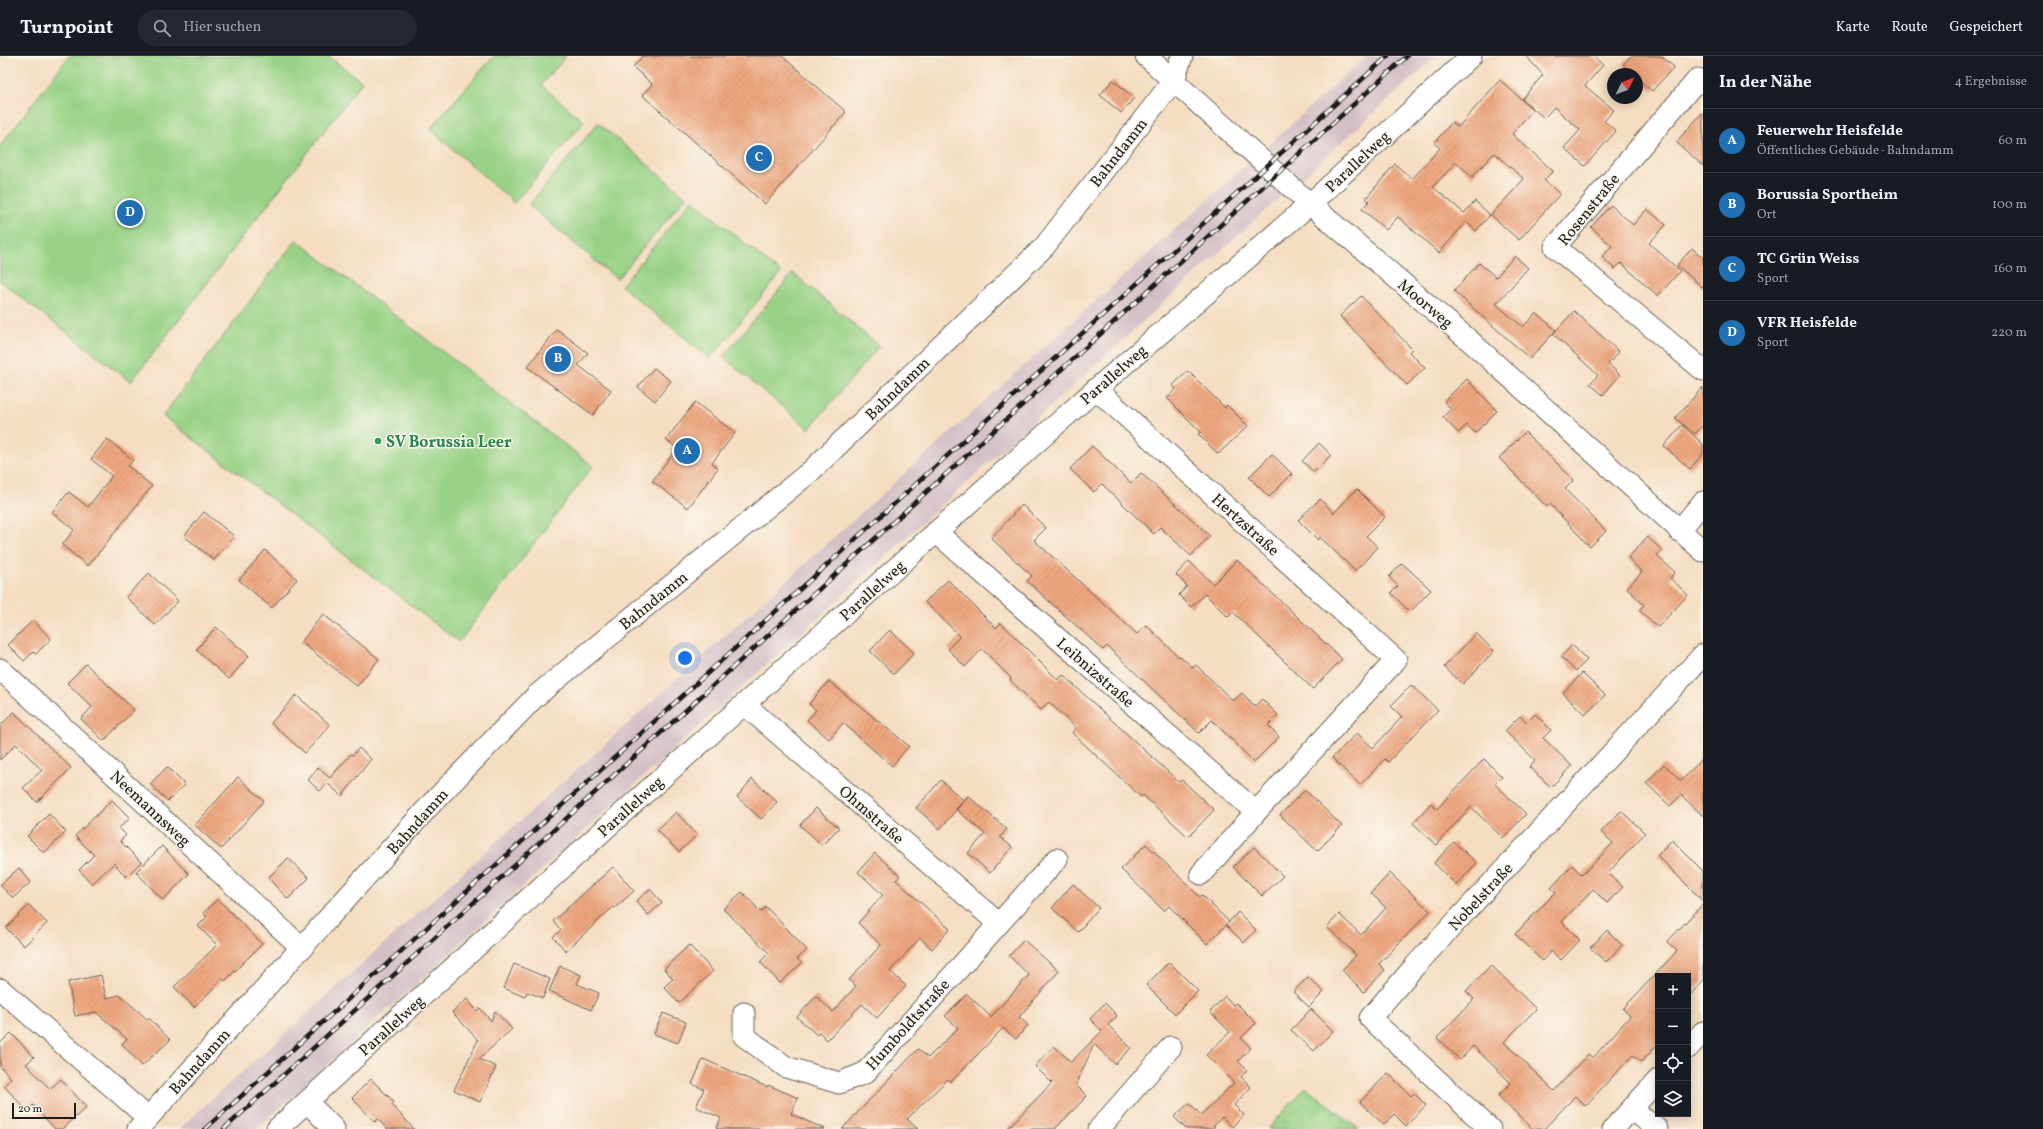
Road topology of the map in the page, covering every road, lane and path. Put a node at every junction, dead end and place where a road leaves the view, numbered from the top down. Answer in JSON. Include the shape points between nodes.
{"nodes":[{"id":1,"x":1146,"y":56,"type":"edge"},
{"id":2,"x":1182,"y":56,"type":"edge"},
{"id":3,"x":1471,"y":56,"type":"edge"},
{"id":4,"x":1174,"y":80,"type":"junction"},
{"id":5,"x":1700,"y":81,"type":"edge"},
{"id":6,"x":1310,"y":204,"type":"junction"},
{"id":7,"x":1703,"y":370,"type":"edge"},
{"id":8,"x":1096,"y":389,"type":"junction"},
{"id":9,"x":1703,"y":502,"type":"edge"},
{"id":10,"x":1679,"y":531,"type":"junction"},
{"id":11,"x":936,"y":532,"type":"junction"},
{"id":12,"x":1703,"y":551,"type":"edge"},
{"id":13,"x":1703,"y":655,"type":"edge"},
{"id":14,"x":0,"y":669,"type":"edge"},
{"id":15,"x":745,"y":705,"type":"junction"},
{"id":16,"x":1256,"y":812,"type":"junction"},
{"id":17,"x":1057,"y":859,"type":"dead end"},
{"id":18,"x":1201,"y":874,"type":"dead end"},
{"id":19,"x":998,"y":923,"type":"junction"},
{"id":20,"x":302,"y":948,"type":"junction"},
{"id":21,"x":0,"y":989,"type":"edge"},
{"id":22,"x":744,"y":1013,"type":"dead end"},
{"id":23,"x":1703,"y":1032,"type":"edge"},
{"id":24,"x":1691,"y":1045,"type":"edge"},
{"id":25,"x":1171,"y":1047,"type":"dead end"},
{"id":26,"x":1657,"y":1081,"type":"edge"},
{"id":27,"x":307,"y":1102,"type":"junction"},
{"id":28,"x":1632,"y":1109,"type":"junction"},
{"id":29,"x":143,"y":1123,"type":"edge"},
{"id":30,"x":277,"y":1129,"type":"edge"},
{"id":31,"x":334,"y":1129,"type":"edge"},
{"id":32,"x":1099,"y":1129,"type":"edge"},
{"id":33,"x":1490,"y":1129,"type":"edge"},
{"id":34,"x":1613,"y":1129,"type":"edge"},
{"id":35,"x":1657,"y":1129,"type":"edge"}],
"edges":[{"from":1,"to":4,"type":"street","name":"Moorweg"},
{"from":2,"to":4,"type":"street","name":"Bahndamm"},
{"from":3,"to":6,"type":"street","name":"Parallelweg"},
{"from":4,"to":6,"type":"street","name":"Moorweg"},
{"from":4,"to":20,"type":"street","name":"Bahndamm","via":[[1044,247],[811,471],[536,696],[433,802]]},
{"from":5,"to":7,"type":"street","name":"Rosenstraße","via":[[1555,247]]},
{"from":6,"to":8,"type":"street","name":"Parallelweg"},
{"from":6,"to":10,"type":"street","name":"Moorweg","via":[[1470,341]]},
{"from":8,"to":11,"type":"street","name":"Parallelweg"},
{"from":8,"to":16,"type":"street","name":"Hertzstraße","via":[[1396,660]]},
{"from":9,"to":10,"type":"street"},
{"from":10,"to":12,"type":"street","name":"Moorweg"},
{"from":11,"to":15,"type":"street","name":"Parallelweg"},
{"from":11,"to":16,"type":"street","name":"Leibnizstraße"},
{"from":13,"to":33,"type":"street","name":"Nobelstraße","via":[[1370,1018]]},
{"from":14,"to":20,"type":"street","name":"Neemannsweg"},
{"from":15,"to":19,"type":"street","name":"Ohmstraße"},
{"from":15,"to":27,"type":"street","name":"Parallelweg","via":[[606,827]]},
{"from":16,"to":18,"type":"street"},
{"from":17,"to":19,"type":"street","name":"Humboldtstraße"},
{"from":19,"to":22,"type":"street","name":"Humboldtstraße","via":[[865,1073],[839,1083],[786,1067],[744,1036]]},
{"from":20,"to":29,"type":"street","name":"Bahndamm"},
{"from":21,"to":29,"type":"street"},
{"from":23,"to":24,"type":"street"},
{"from":25,"to":32,"type":"street"},
{"from":26,"to":28,"type":"street"},
{"from":27,"to":30,"type":"street","name":"Parallelweg"},
{"from":27,"to":31,"type":"street"},
{"from":28,"to":34,"type":"street"},
{"from":28,"to":35,"type":"street"}]}
